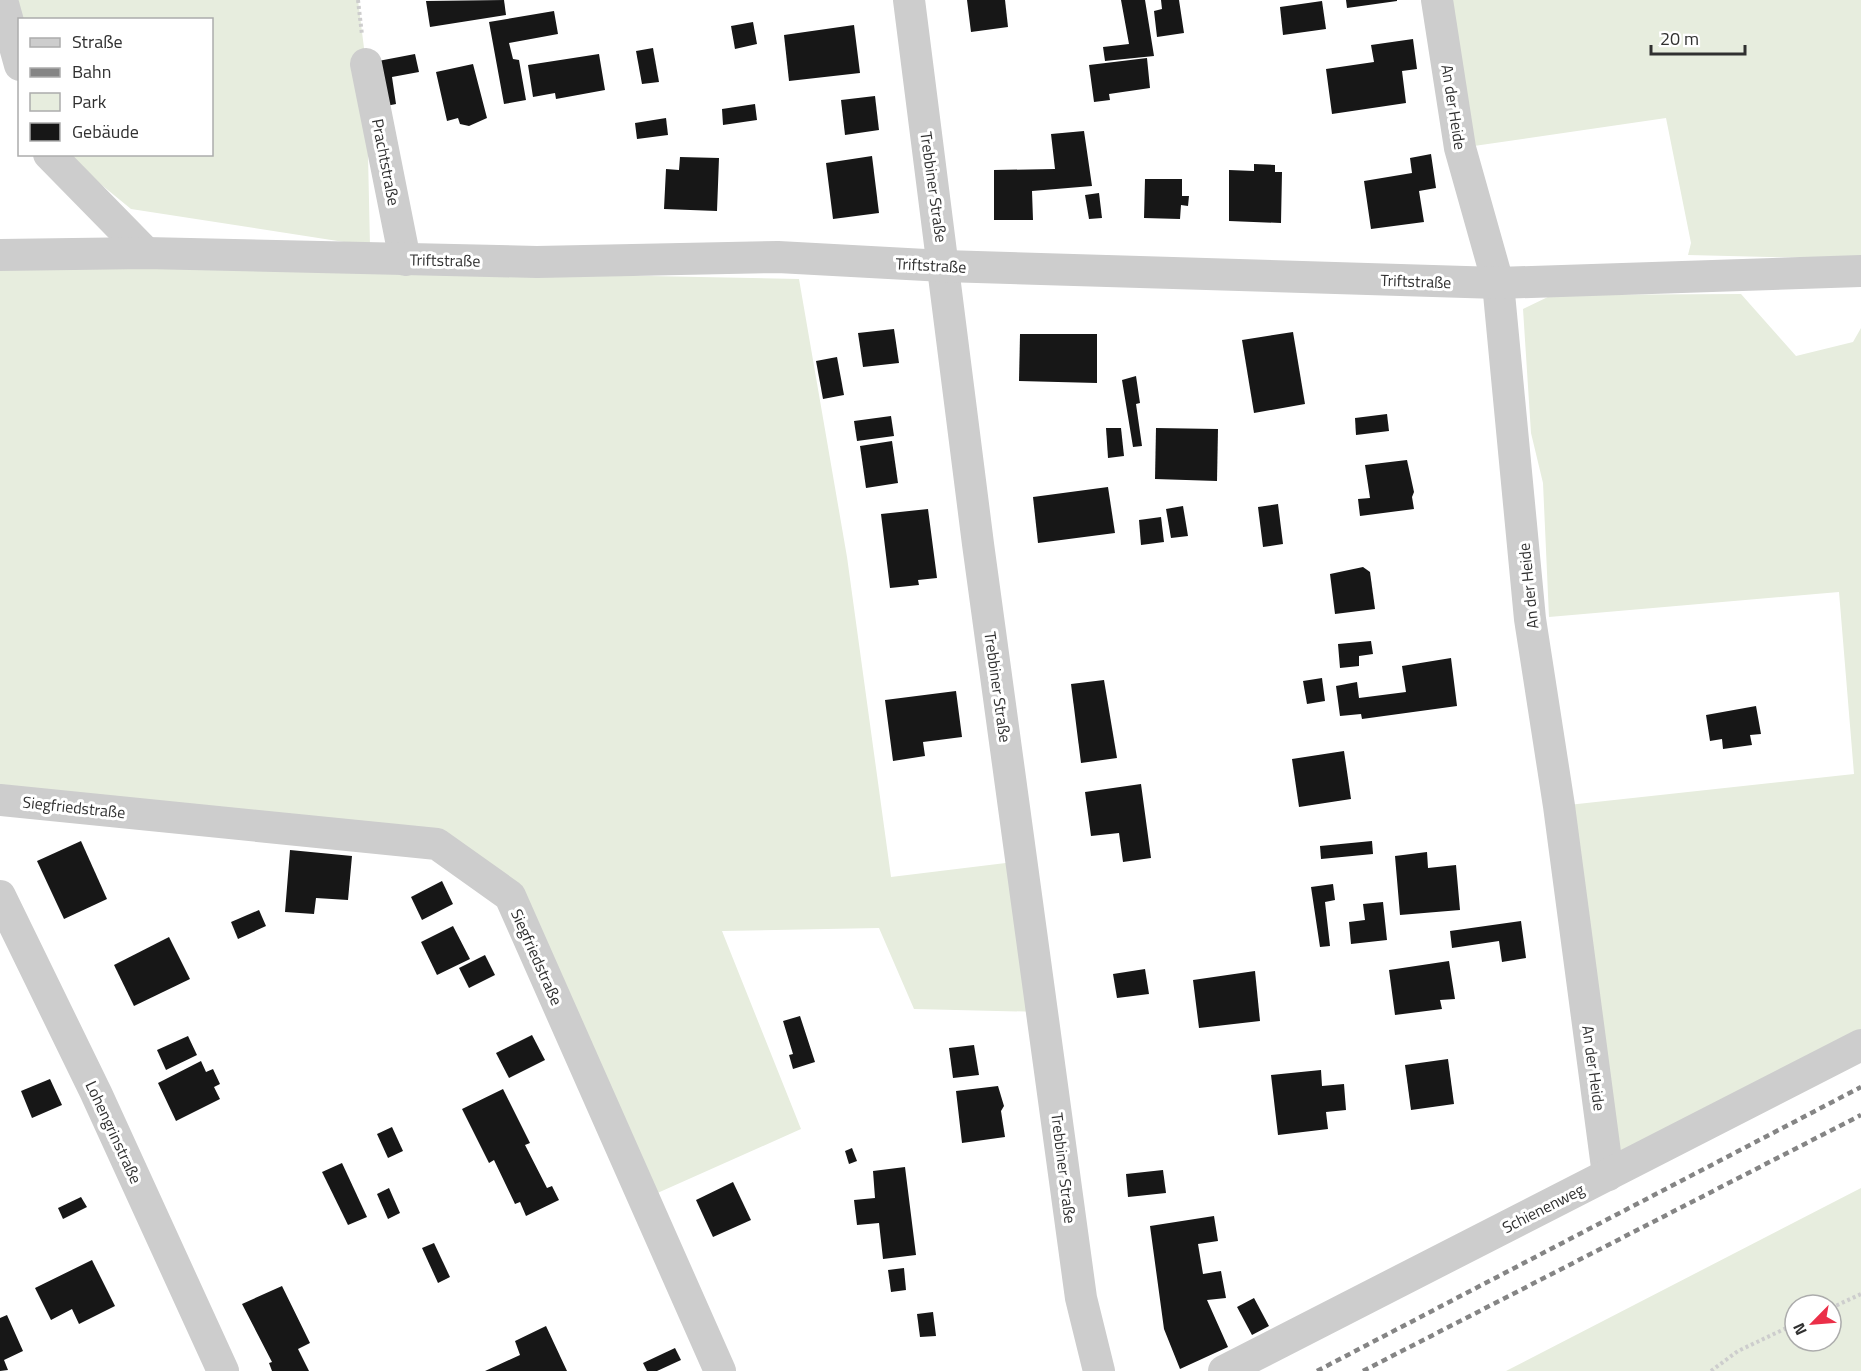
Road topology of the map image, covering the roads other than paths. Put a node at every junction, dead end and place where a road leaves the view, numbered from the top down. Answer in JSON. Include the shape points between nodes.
{"nodes":[{"id":1,"x":2,"y":0,"type":"edge"},
{"id":2,"x":909,"y":0,"type":"edge"},
{"id":3,"x":1437,"y":0,"type":"edge"},
{"id":4,"x":18,"y":58,"type":"edge"},
{"id":5,"x":366,"y":64,"type":"dead end"},
{"id":6,"x":52,"y":156,"type":"edge"},
{"id":7,"x":146,"y":253,"type":"junction"},
{"id":8,"x":0,"y":255,"type":"edge"},
{"id":9,"x":405,"y":260,"type":"junction"},
{"id":10,"x":944,"y":266,"type":"junction"},
{"id":11,"x":1861,"y":271,"type":"edge"},
{"id":12,"x":1498,"y":283,"type":"junction"},
{"id":13,"x":0,"y":800,"type":"edge"},
{"id":14,"x":0,"y":896,"type":"edge"},
{"id":15,"x":1861,"y":1045,"type":"edge"},
{"id":16,"x":1608,"y":1175,"type":"junction"},
{"id":17,"x":223,"y":1371,"type":"edge"},
{"id":18,"x":720,"y":1371,"type":"edge"},
{"id":19,"x":1099,"y":1371,"type":"edge"},
{"id":20,"x":1224,"y":1371,"type":"edge"}],
"edges":[{"from":1,"to":4,"type":"street"},
{"from":2,"to":10,"type":"street","name":"Trebbiner Straße"},
{"from":3,"to":12,"type":"street","name":"An der Heide","via":[[1460,148]]},
{"from":5,"to":9,"type":"street","name":"Prachtstraße"},
{"from":6,"to":7,"type":"street"},
{"from":7,"to":8,"type":"street","name":"Triftstraße"},
{"from":7,"to":9,"type":"street","name":"Triftstraße"},
{"from":9,"to":10,"type":"street","name":"Triftstraße","via":[[537,262],[778,257]]},
{"from":10,"to":12,"type":"street","name":"Triftstraße"},
{"from":10,"to":19,"type":"street","name":"Trebbiner Straße","via":[[1081,1298]]},
{"from":11,"to":12,"type":"street","name":"Triftstraße"},
{"from":12,"to":16,"type":"street","name":"An der Heide","via":[[1530,619]]},
{"from":13,"to":18,"type":"street","name":"Siegfriedstraße","via":[[437,844],[510,896]]},
{"from":14,"to":17,"type":"street","name":"Lohengrinstraße","via":[[96,1093]]},
{"from":15,"to":16,"type":"street","name":"Schienenweg"},
{"from":16,"to":20,"type":"street","name":"Schienenweg"}]}
